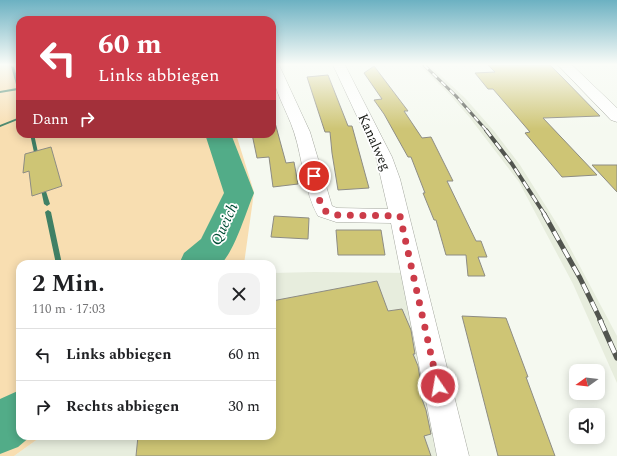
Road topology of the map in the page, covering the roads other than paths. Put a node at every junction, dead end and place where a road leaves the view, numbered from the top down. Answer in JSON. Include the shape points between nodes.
{"nodes":[{"id":1,"x":281,"y":86,"type":"edge"},
{"id":2,"x":349,"y":86,"type":"edge"},
{"id":3,"x":586,"y":86,"type":"edge"},
{"id":4,"x":617,"y":117,"type":"edge"},
{"id":5,"x":400,"y":216,"type":"junction"},
{"id":6,"x":453,"y":456,"type":"edge"}],
"edges":[{"from":1,"to":5,"type":"street","via":[[302,132],[320,202],[325,211],[336,215]]},
{"from":2,"to":5,"type":"street","name":"Kanalweg","via":[[384,157]]},
{"from":3,"to":4,"type":"street"},
{"from":5,"to":6,"type":"street","name":"Kanalweg"}]}
